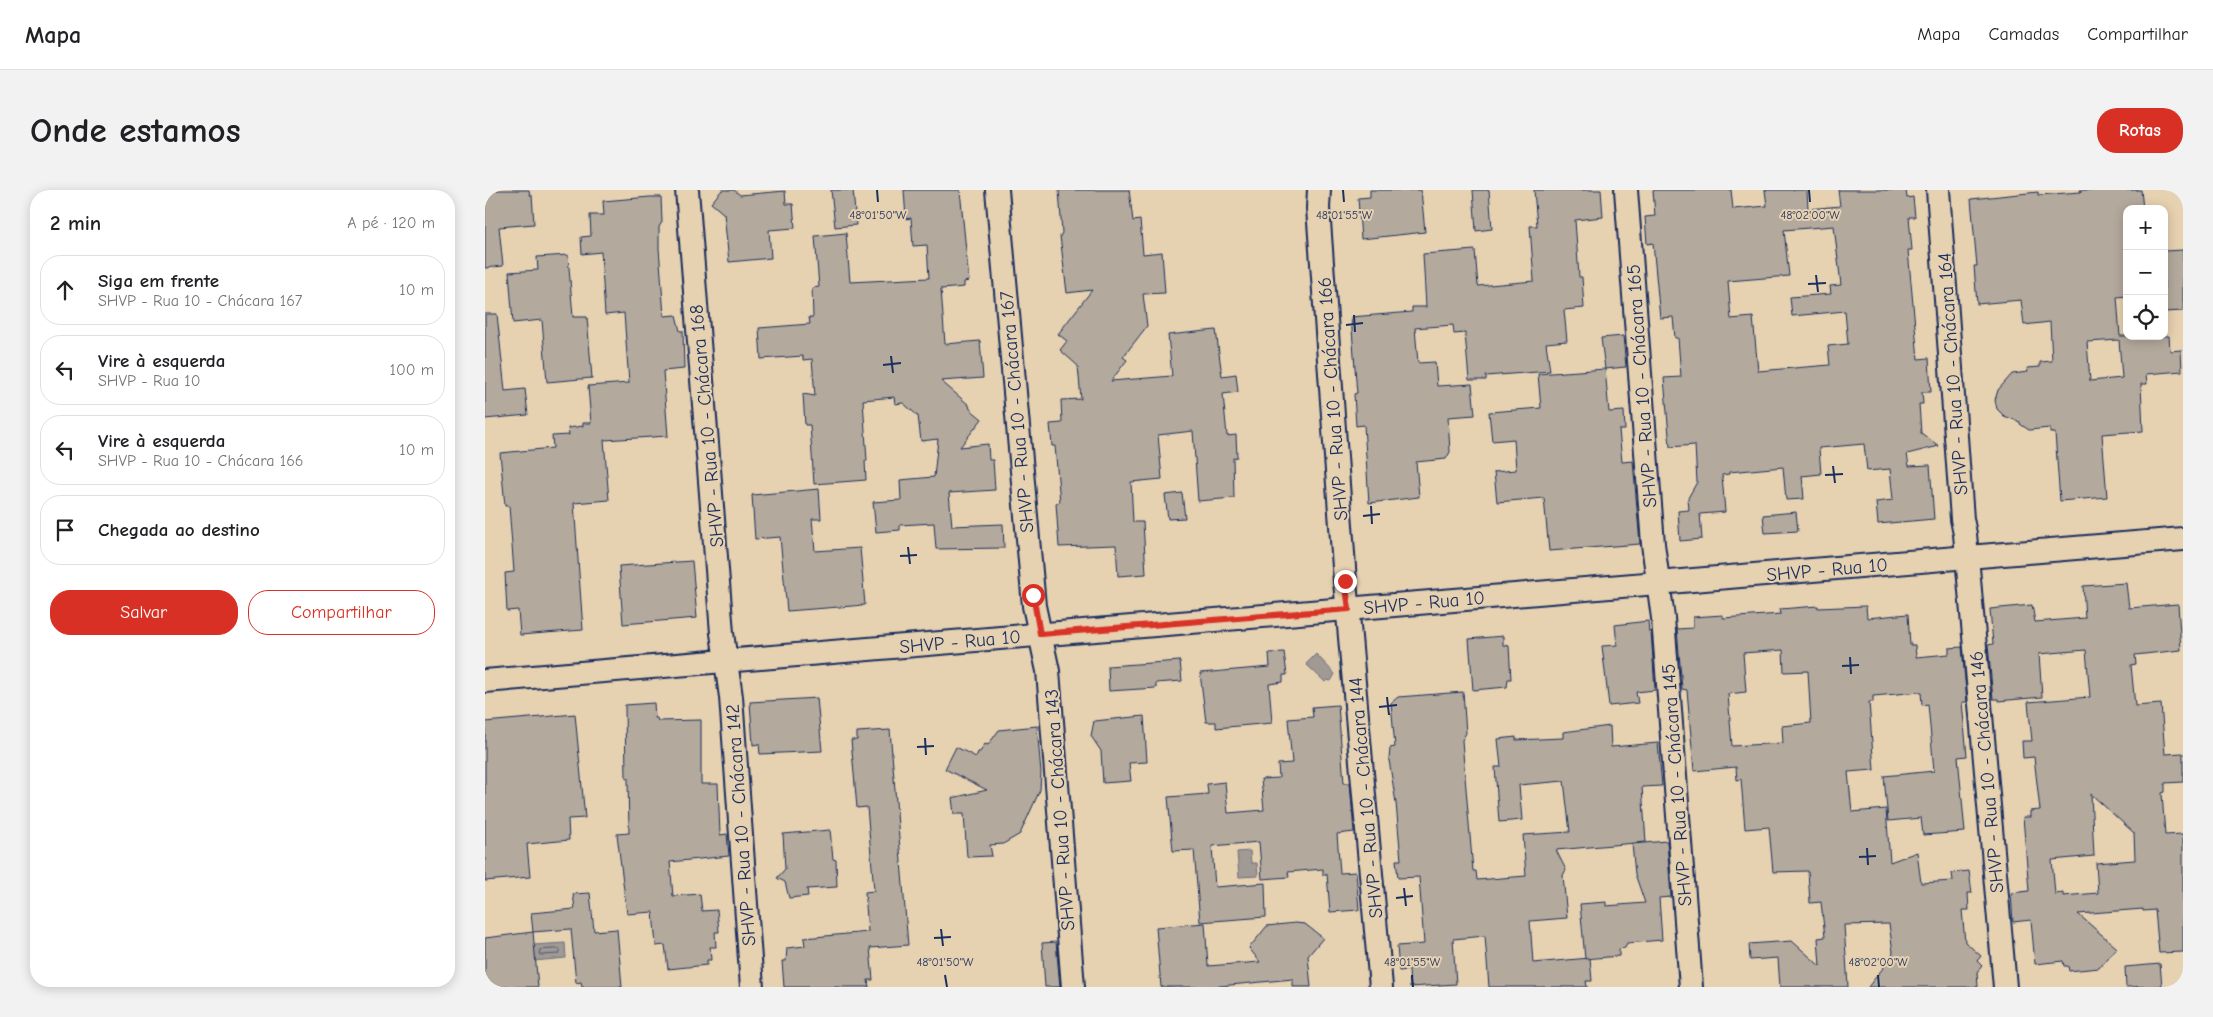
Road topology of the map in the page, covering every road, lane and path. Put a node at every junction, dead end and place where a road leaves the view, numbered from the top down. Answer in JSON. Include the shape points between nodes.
{"nodes":[{"id":1,"x":687,"y":190,"type":"edge"},
{"id":2,"x":997,"y":190,"type":"edge"},
{"id":3,"x":1319,"y":190,"type":"edge"},
{"id":4,"x":1626,"y":190,"type":"edge"},
{"id":5,"x":1938,"y":190,"type":"edge"},
{"id":6,"x":2183,"y":539,"type":"edge"},
{"id":7,"x":1967,"y":558,"type":"junction"},
{"id":8,"x":1659,"y":582,"type":"junction"},
{"id":9,"x":1349,"y":609,"type":"junction"},
{"id":10,"x":1040,"y":634,"type":"junction"},
{"id":11,"x":727,"y":662,"type":"junction"},
{"id":12,"x":485,"y":681,"type":"edge"},
{"id":13,"x":752,"y":987,"type":"edge"},
{"id":14,"x":1073,"y":987,"type":"edge"},
{"id":15,"x":1381,"y":987,"type":"edge"},
{"id":16,"x":1691,"y":987,"type":"edge"},
{"id":17,"x":2005,"y":987,"type":"edge"}],
"edges":[{"from":1,"to":11,"type":"street","name":"SHVP - Rua 10 - Chácara 168"},
{"from":2,"to":10,"type":"street","name":"SHVP - Rua 10 - Chácara 167","via":[[1020,471],[1034,606]]},
{"from":3,"to":9,"type":"street","name":"SHVP - Rua 10 - Chácara 166"},
{"from":4,"to":8,"type":"street","name":"SHVP - Rua 10 - Chácara 165","via":[[1653,544]]},
{"from":5,"to":7,"type":"street","name":"SHVP - Rua 10 - Chácara 164"},
{"from":6,"to":7,"type":"street","name":"SHVP - Rua 10"},
{"from":7,"to":8,"type":"street","name":"SHVP - Rua 10"},
{"from":7,"to":17,"type":"street","name":"SHVP - Rua 10 - Chácara 146"},
{"from":8,"to":9,"type":"street","name":"SHVP - Rua 10"},
{"from":8,"to":16,"type":"street","name":"SHVP - Rua 10 - Chácara 145"},
{"from":9,"to":10,"type":"street","name":"SHVP - Rua 10"},
{"from":9,"to":15,"type":"street","name":"SHVP - Rua 10 - Chácara 144"},
{"from":10,"to":11,"type":"street","name":"SHVP - Rua 10"},
{"from":10,"to":14,"type":"street","name":"SHVP - Rua 10 - Chácara 143","via":[[1048,671]]},
{"from":11,"to":12,"type":"street","name":"SHVP - Rua 10"},
{"from":11,"to":13,"type":"street","name":"SHVP - Rua 10 - Chácara 142"}]}
